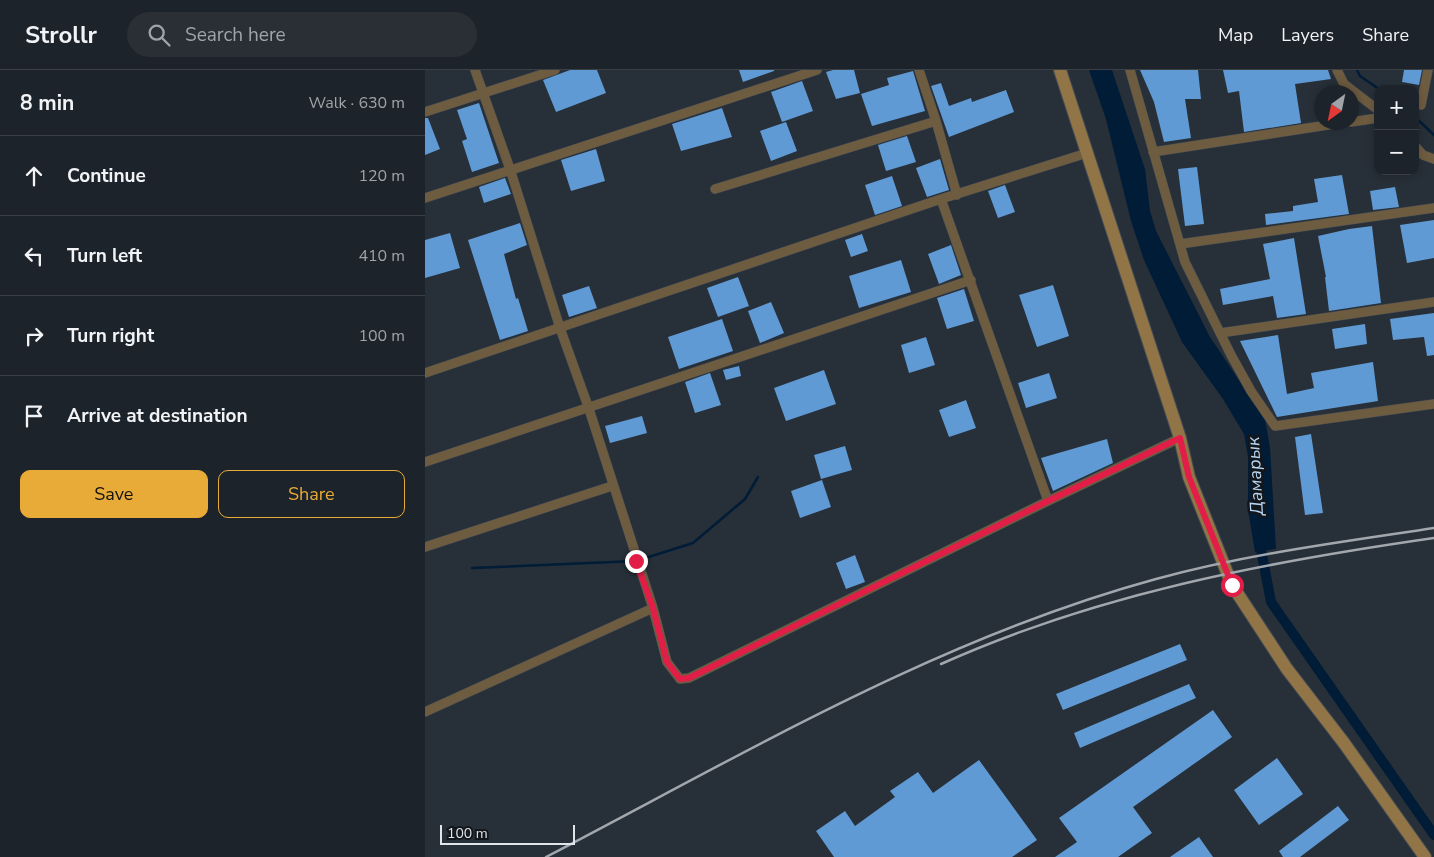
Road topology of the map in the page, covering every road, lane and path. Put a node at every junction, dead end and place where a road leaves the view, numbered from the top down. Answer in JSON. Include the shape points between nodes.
{"nodes":[{"id":1,"x":475,"y":70,"type":"edge"},
{"id":2,"x":555,"y":70,"type":"edge"},
{"id":3,"x":817,"y":70,"type":"edge"},
{"id":4,"x":919,"y":70,"type":"edge"},
{"id":5,"x":1060,"y":70,"type":"edge"},
{"id":6,"x":1130,"y":70,"type":"edge"},
{"id":7,"x":1337,"y":70,"type":"edge"},
{"id":8,"x":1428,"y":70,"type":"edge"},
{"id":9,"x":483,"y":95,"type":"junction"},
{"id":10,"x":1421,"y":105,"type":"dead end"},
{"id":11,"x":1374,"y":107,"type":"edge"},
{"id":12,"x":425,"y":112,"type":"edge"},
{"id":13,"x":1374,"y":119,"type":"edge"},
{"id":14,"x":937,"y":121,"type":"junction"},
{"id":15,"x":1359,"y":121,"type":"edge"},
{"id":16,"x":1314,"y":127,"type":"edge"},
{"id":17,"x":1419,"y":150,"type":"edge"},
{"id":18,"x":1153,"y":152,"type":"junction"},
{"id":19,"x":1087,"y":153,"type":"junction"},
{"id":20,"x":1434,"y":159,"type":"edge"},
{"id":21,"x":510,"y":169,"type":"junction"},
{"id":22,"x":715,"y":189,"type":"dead end"},
{"id":23,"x":957,"y":195,"type":"junction"},
{"id":24,"x":425,"y":198,"type":"edge"},
{"id":25,"x":941,"y":199,"type":"junction"},
{"id":26,"x":1434,"y":208,"type":"edge"},
{"id":27,"x":1180,"y":244,"type":"junction"},
{"id":28,"x":971,"y":280,"type":"junction"},
{"id":29,"x":1434,"y":302,"type":"edge"},
{"id":30,"x":560,"y":328,"type":"junction"},
{"id":31,"x":1220,"y":333,"type":"junction"},
{"id":32,"x":425,"y":373,"type":"edge"},
{"id":33,"x":1434,"y":404,"type":"edge"},
{"id":34,"x":589,"y":409,"type":"junction"},
{"id":35,"x":1180,"y":438,"type":"junction"},
{"id":36,"x":425,"y":462,"type":"edge"},
{"id":37,"x":612,"y":486,"type":"junction"},
{"id":38,"x":1048,"y":501,"type":"junction"},
{"id":39,"x":425,"y":548,"type":"edge"},
{"id":40,"x":653,"y":608,"type":"junction"},
{"id":41,"x":425,"y":712,"type":"edge"},
{"id":42,"x":1425,"y":857,"type":"edge"}],
"edges":[{"from":1,"to":9,"type":"street"},
{"from":2,"to":9,"type":"street"},
{"from":3,"to":21,"type":"street"},
{"from":4,"to":14,"type":"street"},
{"from":5,"to":19,"type":"main road"},
{"from":6,"to":18,"type":"street"},
{"from":7,"to":11,"type":"street","via":[[1344,84]]},
{"from":8,"to":10,"type":"street"},
{"from":9,"to":12,"type":"street"},
{"from":9,"to":21,"type":"street"},
{"from":13,"to":15,"type":"street"},
{"from":14,"to":22,"type":"street"},
{"from":14,"to":23,"type":"street"},
{"from":16,"to":18,"type":"street"},
{"from":17,"to":20,"type":"street"},
{"from":18,"to":27,"type":"street"},
{"from":19,"to":23,"type":"street"},
{"from":19,"to":35,"type":"main road"},
{"from":21,"to":24,"type":"street"},
{"from":21,"to":30,"type":"street"},
{"from":23,"to":25,"type":"street"},
{"from":25,"to":28,"type":"street"},
{"from":25,"to":30,"type":"street"},
{"from":26,"to":27,"type":"street"},
{"from":27,"to":31,"type":"street","via":[[1185,262]]},
{"from":28,"to":34,"type":"street"},
{"from":28,"to":38,"type":"street"},
{"from":29,"to":31,"type":"street"},
{"from":30,"to":32,"type":"street"},
{"from":30,"to":34,"type":"street"},
{"from":31,"to":33,"type":"street","via":[[1251,391],[1275,426]]},
{"from":34,"to":36,"type":"street"},
{"from":34,"to":37,"type":"street"},
{"from":35,"to":38,"type":"street"},
{"from":35,"to":42,"type":"main road","via":[[1189,477],[1226,573],[1240,600]]},
{"from":37,"to":39,"type":"street"},
{"from":37,"to":40,"type":"street"},
{"from":38,"to":40,"type":"street","via":[[689,678],[680,679],[667,662]]},
{"from":40,"to":41,"type":"street"}]}
